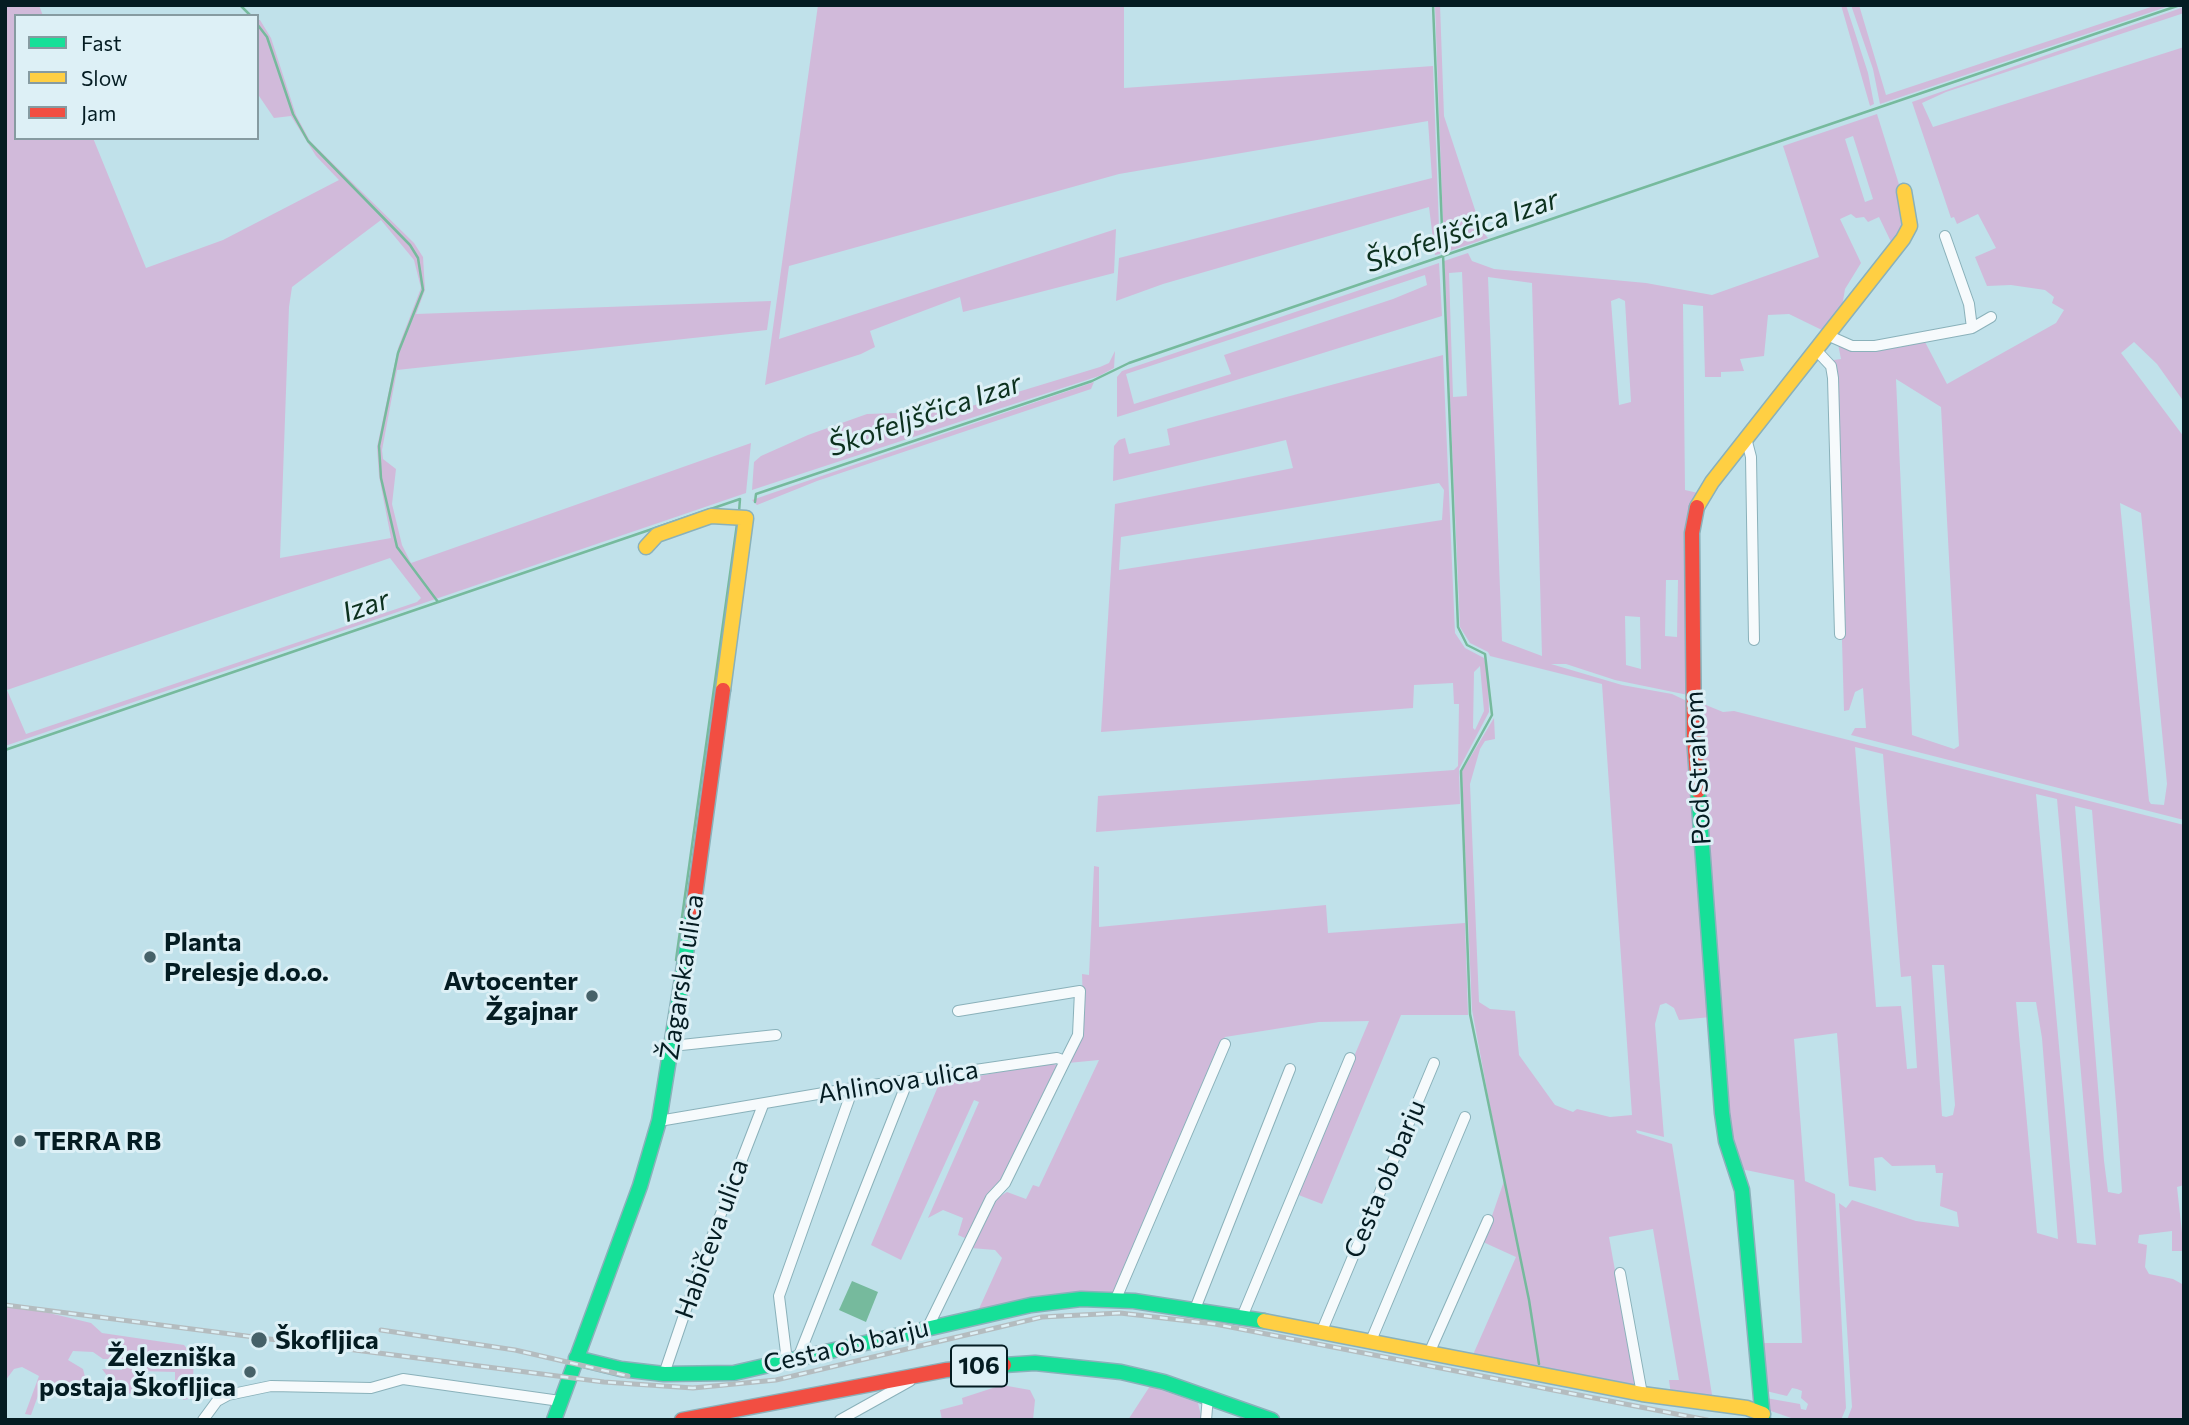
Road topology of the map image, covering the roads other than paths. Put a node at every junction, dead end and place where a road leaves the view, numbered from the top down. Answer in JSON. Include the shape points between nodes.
{"nodes":[{"id":1,"x":1904,"y":191,"type":"dead end"},
{"id":2,"x":1945,"y":236,"type":"dead end"},
{"id":3,"x":1991,"y":317,"type":"dead end"},
{"id":4,"x":1972,"y":328,"type":"junction"},
{"id":5,"x":1827,"y":335,"type":"junction"},
{"id":6,"x":1816,"y":350,"type":"junction"},
{"id":7,"x":1746,"y":438,"type":"junction"},
{"id":8,"x":646,"y":547,"type":"dead end"},
{"id":9,"x":1840,"y":634,"type":"dead end"},
{"id":10,"x":1754,"y":639,"type":"dead end"},
{"id":11,"x":958,"y":1011,"type":"dead end"},
{"id":12,"x":776,"y":1035,"type":"dead end"},
{"id":13,"x":1225,"y":1044,"type":"dead end"},
{"id":14,"x":672,"y":1046,"type":"junction"},
{"id":15,"x":1350,"y":1058,"type":"dead end"},
{"id":16,"x":1065,"y":1061,"type":"junction"},
{"id":17,"x":1434,"y":1063,"type":"dead end"},
{"id":18,"x":1290,"y":1069,"type":"dead end"},
{"id":19,"x":908,"y":1080,"type":"junction"},
{"id":20,"x":853,"y":1088,"type":"junction"},
{"id":21,"x":762,"y":1105,"type":"junction"},
{"id":22,"x":1465,"y":1117,"type":"dead end"},
{"id":23,"x":659,"y":1121,"type":"junction"},
{"id":24,"x":1488,"y":1220,"type":"dead end"},
{"id":25,"x":1620,"y":1273,"type":"dead end"},
{"id":26,"x":1115,"y":1301,"type":"junction"},
{"id":27,"x":1195,"y":1309,"type":"junction"},
{"id":28,"x":1242,"y":1317,"type":"junction"},
{"id":29,"x":928,"y":1327,"type":"junction"},
{"id":30,"x":1321,"y":1333,"type":"junction"},
{"id":31,"x":1370,"y":1343,"type":"junction"},
{"id":32,"x":1430,"y":1351,"type":"junction"},
{"id":33,"x":576,"y":1358,"type":"junction"},
{"id":34,"x":793,"y":1359,"type":"junction"},
{"id":35,"x":664,"y":1374,"type":"junction"},
{"id":36,"x":918,"y":1375,"type":"junction"},
{"id":37,"x":1642,"y":1394,"type":"junction"},
{"id":38,"x":1208,"y":1396,"type":"junction"},
{"id":39,"x":560,"y":1401,"type":"junction"},
{"id":40,"x":1763,"y":1417,"type":"edge"},
{"id":41,"x":203,"y":1420,"type":"edge"},
{"id":42,"x":554,"y":1420,"type":"edge"},
{"id":43,"x":682,"y":1420,"type":"edge"},
{"id":44,"x":840,"y":1420,"type":"edge"},
{"id":45,"x":1206,"y":1420,"type":"edge"},
{"id":46,"x":1272,"y":1420,"type":"edge"}],
"edges":[{"from":1,"to":5,"type":"street","name":"Pod Strahom","via":[[1910,226]]},
{"from":2,"to":4,"type":"street","via":[[1969,304]]},
{"from":3,"to":4,"type":"street"},
{"from":4,"to":5,"type":"street","via":[[1861,348]]},
{"from":5,"to":6,"type":"street","name":"Pod Strahom"},
{"from":6,"to":7,"type":"street","name":"Pod Strahom"},
{"from":6,"to":9,"type":"street","via":[[1831,366],[1833,378]]},
{"from":7,"to":10,"type":"street","via":[[1751,457]]},
{"from":7,"to":40,"type":"street","name":"Pod Strahom","via":[[1697,506],[1692,533],[1692,697],[1722,1113],[1742,1190]]},
{"from":8,"to":14,"type":"street","name":"Žagarska ulica","via":[[657,535],[711,516],[746,518]]},
{"from":11,"to":16,"type":"street","via":[[1080,991],[1078,1035]]},
{"from":12,"to":14,"type":"street"},
{"from":13,"to":26,"type":"street"},
{"from":14,"to":23,"type":"street","name":"Žagarska ulica"},
{"from":15,"to":28,"type":"street"},
{"from":16,"to":19,"type":"street","name":"Ahlinova ulica","via":[[1056,1058]]},
{"from":16,"to":29,"type":"street"},
{"from":17,"to":30,"type":"street","name":"Cesta ob barju"},
{"from":18,"to":27,"type":"street"},
{"from":19,"to":20,"type":"street","name":"Ahlinova ulica"},
{"from":19,"to":34,"type":"street"},
{"from":20,"to":21,"type":"street","name":"Ahlinova ulica"},
{"from":20,"to":34,"type":"street","via":[[779,1296]]},
{"from":21,"to":23,"type":"street","name":"Ahlinova ulica"},
{"from":21,"to":35,"type":"street","name":"Habičeva ulica"},
{"from":22,"to":31,"type":"street","name":"Cesta ob barju"},
{"from":23,"to":33,"type":"street","name":"Žagarska ulica","via":[[640,1186]]},
{"from":24,"to":32,"type":"street"},
{"from":25,"to":37,"type":"street"},
{"from":26,"to":27,"type":"street","name":"Cesta ob barju"},
{"from":26,"to":29,"type":"street","name":"Cesta ob barju","via":[[1081,1299],[1031,1305]]},
{"from":27,"to":28,"type":"street","name":"Cesta ob barju"},
{"from":28,"to":30,"type":"street","name":"Cesta ob barju"},
{"from":29,"to":34,"type":"street","name":"Cesta ob barju"},
{"from":30,"to":31,"type":"street","name":"Cesta ob barju"},
{"from":31,"to":32,"type":"street","name":"Cesta ob barju"},
{"from":32,"to":37,"type":"street","name":"Cesta ob barju"},
{"from":33,"to":35,"type":"street","name":"Cesta ob barju"},
{"from":33,"to":39,"type":"street","name":"Žagarska ulica"},
{"from":34,"to":35,"type":"street","name":"Cesta ob barju","via":[[734,1373]]},
{"from":36,"to":38,"type":"street","number":"106","via":[[1035,1363],[1121,1372]]},
{"from":36,"to":43,"type":"street","number":"106"},
{"from":36,"to":44,"type":"street"},
{"from":37,"to":40,"type":"street","name":"Cesta ob barju","via":[[1747,1408]]},
{"from":38,"to":45,"type":"street"},
{"from":38,"to":46,"type":"street","number":"106"},
{"from":39,"to":41,"type":"street","via":[[403,1379],[371,1388],[271,1386],[239,1391],[217,1401]]},
{"from":39,"to":42,"type":"street","name":"Žagarska ulica"}]}
